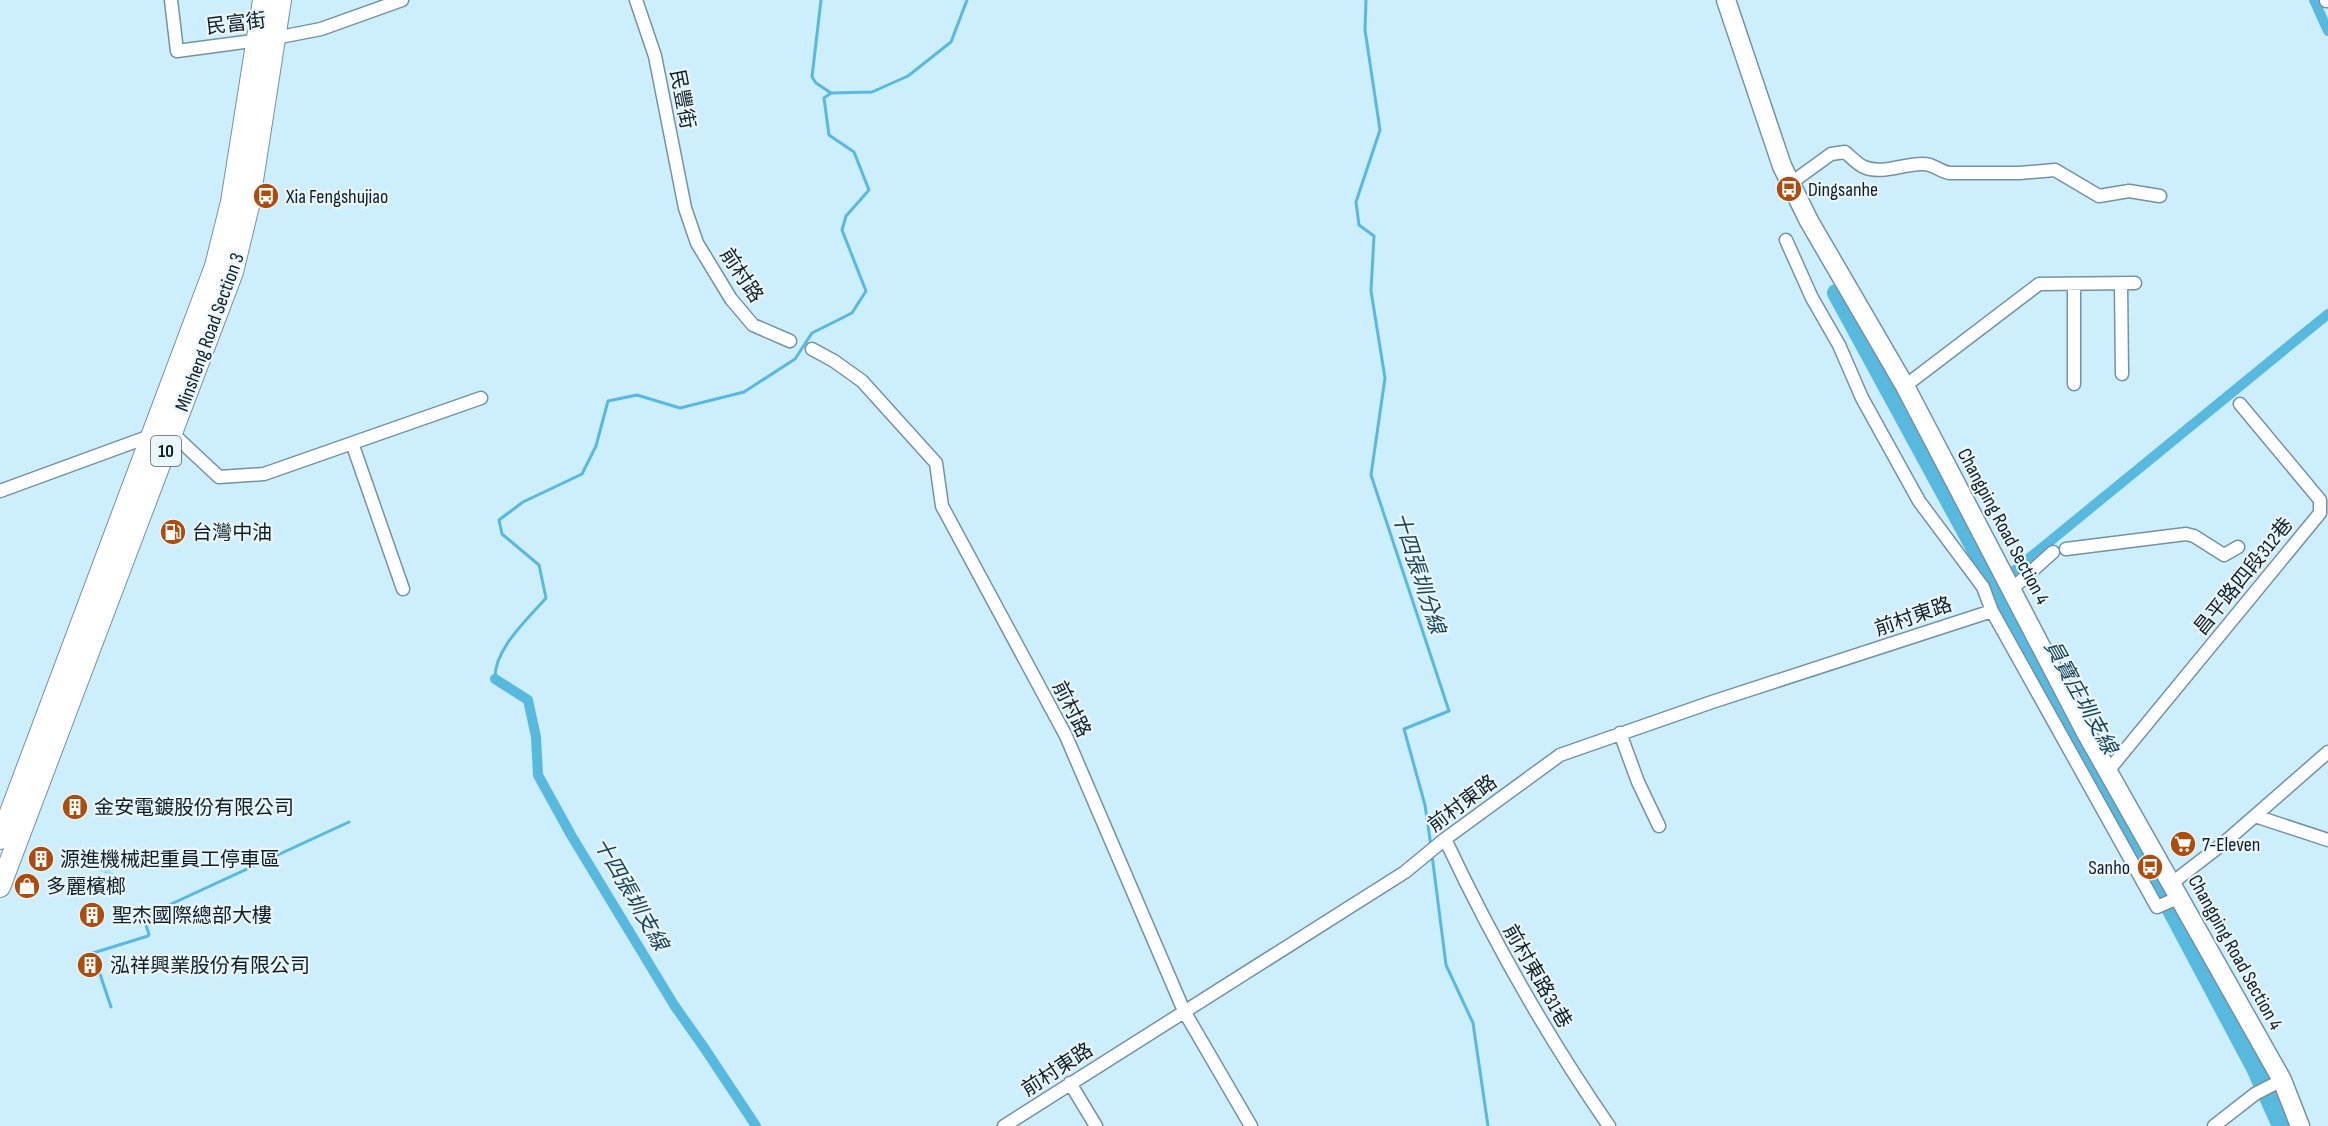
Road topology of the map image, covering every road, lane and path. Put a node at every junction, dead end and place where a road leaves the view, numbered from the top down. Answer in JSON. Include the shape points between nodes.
{"nodes":[{"id":1,"x":171,"y":0,"type":"edge"},
{"id":2,"x":263,"y":0,"type":"edge"},
{"id":3,"x":281,"y":0,"type":"edge"},
{"id":4,"x":402,"y":0,"type":"edge"},
{"id":5,"x":636,"y":0,"type":"edge"},
{"id":6,"x":1726,"y":0,"type":"edge"},
{"id":7,"x":266,"y":39,"type":"junction"},
{"id":8,"x":1791,"y":183,"type":"junction"},
{"id":9,"x":2160,"y":196,"type":"dead end"},
{"id":10,"x":685,"y":208,"type":"joint"},
{"id":11,"x":1786,"y":240,"type":"dead end"},
{"id":12,"x":2135,"y":283,"type":"dead end"},
{"id":13,"x":2074,"y":284,"type":"junction"},
{"id":14,"x":2121,"y":284,"type":"junction"},
{"id":15,"x":790,"y":341,"type":"dead end"},
{"id":16,"x":812,"y":349,"type":"dead end"},
{"id":17,"x":2122,"y":374,"type":"dead end"},
{"id":18,"x":2074,"y":384,"type":"dead end"},
{"id":19,"x":1905,"y":386,"type":"junction"},
{"id":20,"x":481,"y":398,"type":"dead end"},
{"id":21,"x":2240,"y":404,"type":"dead end"},
{"id":22,"x":163,"y":434,"type":"junction"},
{"id":23,"x":352,"y":443,"type":"junction"},
{"id":24,"x":0,"y":491,"type":"edge"},
{"id":25,"x":2238,"y":547,"type":"dead end"},
{"id":26,"x":2066,"y":549,"type":"dead end"},
{"id":27,"x":2053,"y":552,"type":"dead end"},
{"id":28,"x":2012,"y":589,"type":"junction"},
{"id":29,"x":403,"y":590,"type":"dead end"},
{"id":30,"x":1992,"y":611,"type":"junction"},
{"id":31,"x":1620,"y":733,"type":"junction"},
{"id":32,"x":2328,"y":752,"type":"edge"},
{"id":33,"x":2108,"y":771,"type":"junction"},
{"id":34,"x":2255,"y":816,"type":"junction"},
{"id":35,"x":1659,"y":826,"type":"dead end"},
{"id":36,"x":0,"y":839,"type":"edge"},
{"id":37,"x":1445,"y":839,"type":"junction"},
{"id":38,"x":2328,"y":840,"type":"edge"},
{"id":39,"x":0,"y":887,"type":"edge"},
{"id":40,"x":2176,"y":890,"type":"junction"},
{"id":41,"x":1184,"y":1011,"type":"junction"},
{"id":42,"x":2282,"y":1080,"type":"junction"},
{"id":43,"x":1070,"y":1083,"type":"junction"},
{"id":44,"x":1004,"y":1126,"type":"edge"},
{"id":45,"x":1095,"y":1126,"type":"edge"},
{"id":46,"x":1251,"y":1126,"type":"edge"},
{"id":47,"x":1609,"y":1126,"type":"edge"},
{"id":48,"x":2214,"y":1126,"type":"edge"},
{"id":49,"x":2300,"y":1126,"type":"edge"}],
"edges":[{"from":1,"to":7,"type":"street","name":"民富街","via":[[177,51]]},
{"from":2,"to":7,"type":"main road","name":"Minsheng Road Section 3","number":"10"},
{"from":3,"to":7,"type":"main road","name":"Minsheng Road Section 3","number":"10"},
{"from":4,"to":7,"type":"street","name":"民富街","via":[[321,29]]},
{"from":5,"to":10,"type":"street","name":"民豐街","via":[[655,56]]},
{"from":6,"to":8,"type":"street","name":"Changping Road Section 4"},
{"from":7,"to":22,"type":"main road","name":"Minsheng Road Section 3","number":"10","via":[[225,229]]},
{"from":8,"to":9,"type":"street","via":[[1831,154],[1845,152],[1864,167],[1881,170],[1922,164],[1950,173],[2055,170],[2099,196],[2129,191]]},
{"from":8,"to":19,"type":"street","name":"Changping Road Section 4"},
{"from":10,"to":15,"type":"street","name":"前村路","via":[[697,243],[731,299],[753,325]]},
{"from":11,"to":30,"type":"street","via":[[1812,298],[1919,501],[1983,587]]},
{"from":12,"to":14,"type":"street"},
{"from":13,"to":14,"type":"street"},
{"from":13,"to":18,"type":"street"},
{"from":13,"to":19,"type":"street","via":[[2039,284]]},
{"from":14,"to":17,"type":"street"},
{"from":16,"to":41,"type":"street","name":"前村路","via":[[862,381],[936,463],[942,506],[1066,736]]},
{"from":19,"to":28,"type":"street","name":"Changping Road Section 4"},
{"from":20,"to":23,"type":"street"},
{"from":21,"to":33,"type":"street","name":"昌平路四段312巷","via":[[2320,500],[2320,513]]},
{"from":22,"to":23,"type":"street","via":[[219,477],[264,474]]},
{"from":22,"to":24,"type":"street"},
{"from":22,"to":36,"type":"main road","name":"Minsheng Road Section 3","number":"10"},
{"from":22,"to":39,"type":"main road","name":"Minsheng Road Section 3","number":"10"},
{"from":23,"to":29,"type":"street"},
{"from":25,"to":26,"type":"street","via":[[2224,555],[2186,534]]},
{"from":27,"to":28,"type":"street"},
{"from":28,"to":33,"type":"street","name":"Changping Road Section 4"},
{"from":30,"to":31,"type":"street","name":"前村東路"},
{"from":30,"to":40,"type":"street","via":[[2157,907]]},
{"from":31,"to":35,"type":"street"},
{"from":31,"to":37,"type":"street","name":"前村東路","via":[[1560,755]]},
{"from":32,"to":34,"type":"street"},
{"from":33,"to":40,"type":"street","name":"Changping Road Section 4"},
{"from":34,"to":38,"type":"street"},
{"from":34,"to":40,"type":"street"},
{"from":37,"to":41,"type":"street","name":"前村東路","via":[[1405,872]]},
{"from":37,"to":47,"type":"street","name":"前村東路31巷","via":[[1477,909],[1520,985]]},
{"from":40,"to":42,"type":"street","name":"Changping Road Section 4"},
{"from":41,"to":43,"type":"street","name":"前村東路"},
{"from":41,"to":46,"type":"street","name":"前村路"},
{"from":42,"to":48,"type":"street","via":[[2255,1094]]},
{"from":42,"to":49,"type":"street","name":"Changping Road Section 4"},
{"from":43,"to":44,"type":"street","name":"前村東路"},
{"from":43,"to":45,"type":"street"}]}
